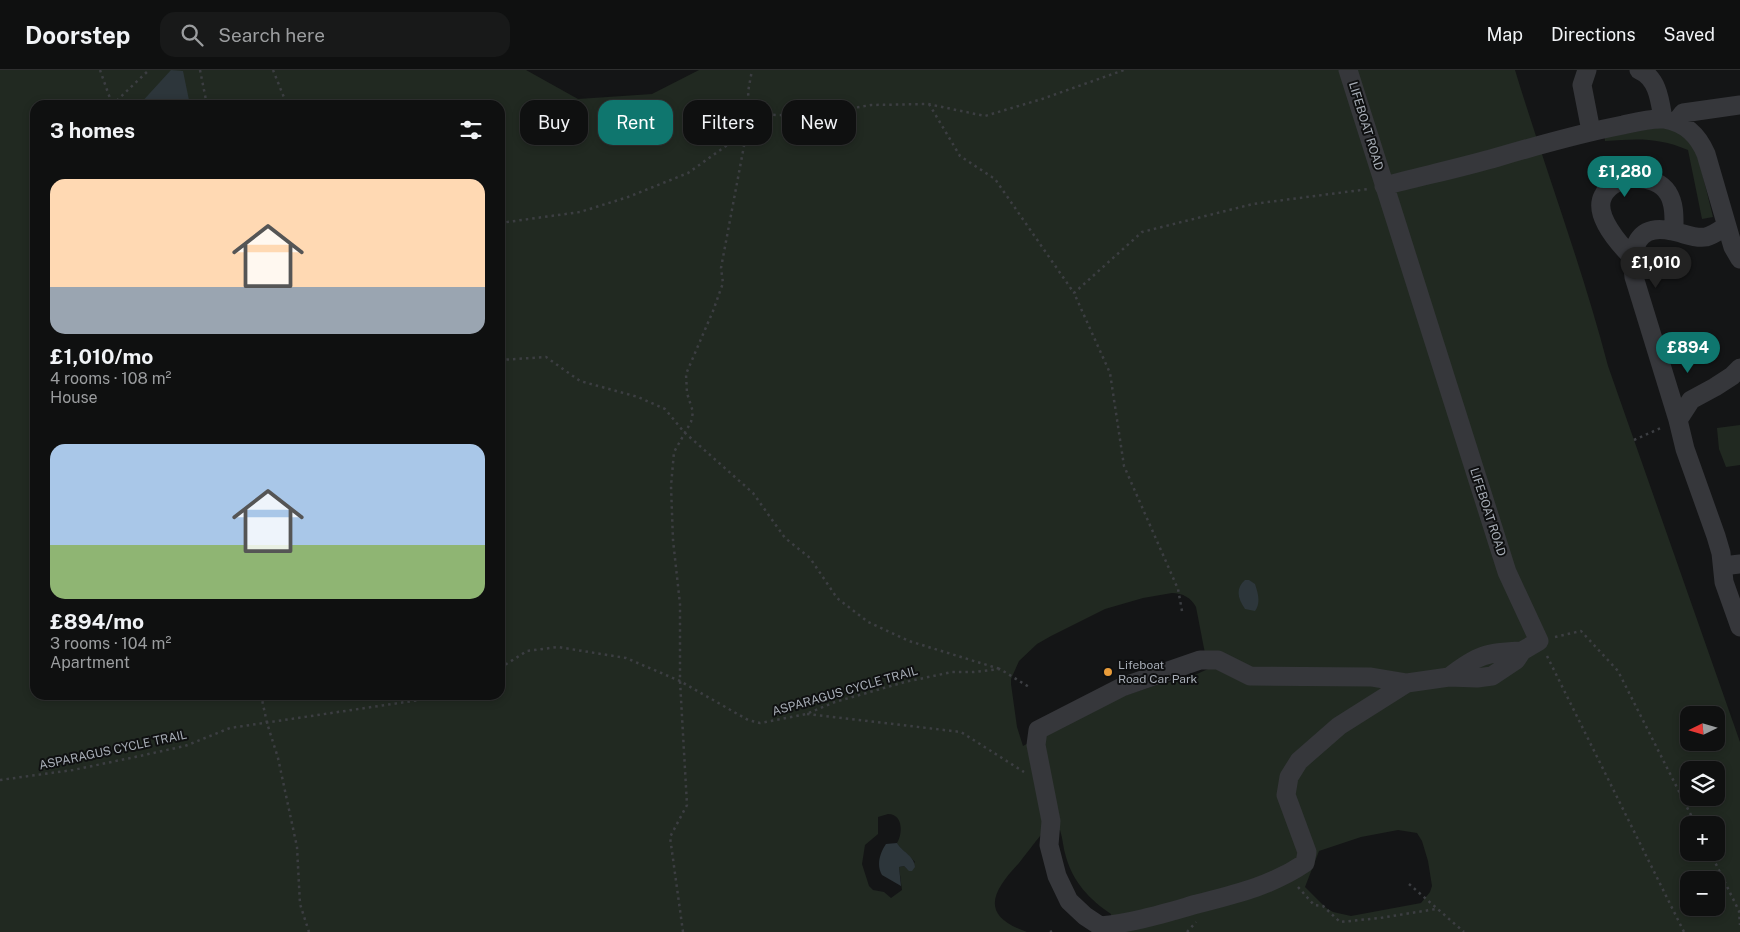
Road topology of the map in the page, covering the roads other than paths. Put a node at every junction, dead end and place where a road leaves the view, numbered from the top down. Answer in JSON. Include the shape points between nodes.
{"nodes":[{"id":1,"x":1348,"y":70,"type":"edge"},
{"id":2,"x":1587,"y":70,"type":"edge"},
{"id":3,"x":1639,"y":70,"type":"edge"},
{"id":4,"x":1740,"y":105,"type":"edge"},
{"id":5,"x":1670,"y":121,"type":"junction"},
{"id":6,"x":1591,"y":131,"type":"junction"},
{"id":7,"x":1384,"y":186,"type":"junction"},
{"id":8,"x":1726,"y":226,"type":"junction"},
{"id":9,"x":1674,"y":231,"type":"junction"},
{"id":10,"x":1633,"y":258,"type":"junction"},
{"id":11,"x":1740,"y":259,"type":"edge"},
{"id":12,"x":1740,"y":368,"type":"edge"},
{"id":13,"x":1665,"y":378,"type":"junction"},
{"id":14,"x":1701,"y":393,"type":"junction"},
{"id":15,"x":1678,"y":420,"type":"junction"},
{"id":16,"x":1731,"y":565,"type":"edge"},
{"id":17,"x":1740,"y":628,"type":"edge"},
{"id":18,"x":1407,"y":683,"type":"junction"}],
"edges":[{"from":1,"to":7,"type":"street","name":"LIFEBOAT ROAD"},
{"from":2,"to":6,"type":"street","via":[[1582,85]]},
{"from":3,"to":5,"type":"street","via":[[1654,82]]},
{"from":4,"to":5,"type":"street","via":[[1683,113]]},
{"from":5,"to":6,"type":"street","via":[[1643,121]]},
{"from":5,"to":8,"type":"street","via":[[1689,130],[1700,140]]},
{"from":6,"to":7,"type":"street"},
{"from":7,"to":18,"type":"street","name":"LIFEBOAT ROAD","via":[[1507,572],[1540,641],[1522,651],[1486,654],[1449,677]]},
{"from":8,"to":9,"type":"street","via":[[1707,237]]},
{"from":8,"to":11,"type":"street"},
{"from":9,"to":10,"type":"street","via":[[1649,230],[1640,236]]},
{"from":9,"to":10,"type":"street","via":[[1672,203],[1662,186],[1646,179],[1622,180],[1614,184],[1602,196],[1603,215],[1616,241]]},
{"from":10,"to":13,"type":"street","via":[[1634,278]]},
{"from":12,"to":14,"type":"street","via":[[1715,387]]},
{"from":13,"to":14,"type":"street","via":[[1689,393]]},
{"from":13,"to":15,"type":"street"},
{"from":14,"to":15,"type":"street","via":[[1690,400]]},
{"from":15,"to":16,"type":"street","via":[[1718,544]]},
{"from":16,"to":17,"type":"street","via":[[1724,582]]},
{"from":18,"to":18,"type":"street","via":[[1371,677],[1250,676],[1218,660],[1200,660],[1122,687],[1038,730],[1036,745],[1051,821],[1049,845],[1057,876],[1070,901],[1100,926],[1128,923],[1235,895],[1276,881],[1305,864],[1307,852],[1286,795],[1289,777],[1300,761],[1339,726]]}]}
